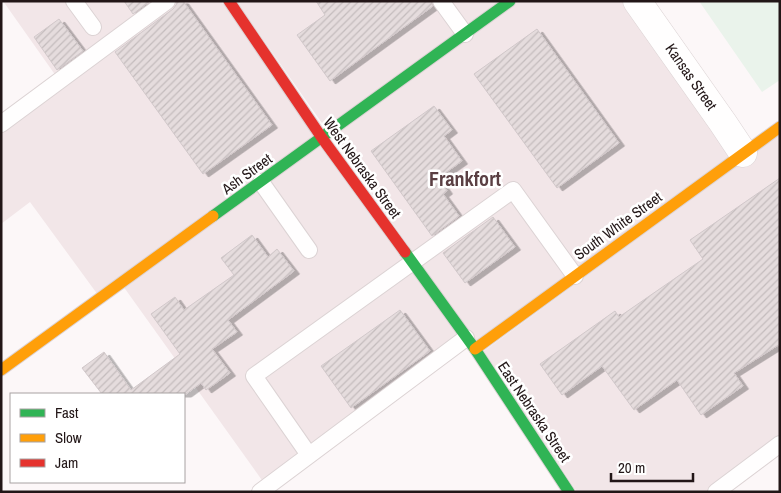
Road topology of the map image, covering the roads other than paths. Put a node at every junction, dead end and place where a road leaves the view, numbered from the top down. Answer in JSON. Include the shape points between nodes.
{"nodes":[{"id":1,"x":74,"y":1,"type":"edge"},
{"id":2,"x":167,"y":1,"type":"edge"},
{"id":3,"x":229,"y":1,"type":"edge"},
{"id":4,"x":441,"y":1,"type":"edge"},
{"id":5,"x":510,"y":1,"type":"edge"},
{"id":6,"x":637,"y":1,"type":"edge"},
{"id":7,"x":93,"y":27,"type":"dead end"},
{"id":8,"x":465,"y":34,"type":"junction"},
{"id":9,"x":1,"y":124,"type":"edge"},
{"id":10,"x":780,"y":126,"type":"edge"},
{"id":11,"x":322,"y":138,"type":"junction"},
{"id":12,"x":743,"y":153,"type":"junction"},
{"id":13,"x":261,"y":182,"type":"junction"},
{"id":14,"x":309,"y":250,"type":"dead end"},
{"id":15,"x":412,"y":263,"type":"junction"},
{"id":16,"x":575,"y":276,"type":"junction"},
{"id":17,"x":470,"y":343,"type":"junction"},
{"id":18,"x":1,"y":370,"type":"edge"},
{"id":19,"x":780,"y":444,"type":"edge"},
{"id":20,"x":309,"y":455,"type":"junction"},
{"id":21,"x":260,"y":492,"type":"edge"},
{"id":22,"x":569,"y":492,"type":"edge"},
{"id":23,"x":716,"y":492,"type":"edge"}],
"edges":[{"from":1,"to":7,"type":"lane"},
{"from":2,"to":9,"type":"lane"},
{"from":3,"to":11,"type":"street","name":"West Nebraska Street"},
{"from":4,"to":8,"type":"lane"},
{"from":5,"to":8,"type":"street","name":"Ash Street"},
{"from":6,"to":12,"type":"street","name":"Kansas Street"},
{"from":8,"to":11,"type":"street","name":"Ash Street"},
{"from":10,"to":12,"type":"street","name":"South White Street"},
{"from":11,"to":13,"type":"street","name":"Ash Street"},
{"from":11,"to":15,"type":"street","name":"West Nebraska Street"},
{"from":12,"to":16,"type":"street","name":"South White Street"},
{"from":13,"to":14,"type":"lane"},
{"from":13,"to":18,"type":"street","name":"Ash Street"},
{"from":15,"to":16,"type":"lane","via":[[513,190]]},
{"from":15,"to":17,"type":"street","name":"West Nebraska Street"},
{"from":15,"to":20,"type":"lane","via":[[254,376]]},
{"from":16,"to":17,"type":"street","name":"South White Street"},
{"from":17,"to":20,"type":"lane"},
{"from":17,"to":22,"type":"street","name":"East Nebraska Street"},
{"from":19,"to":23,"type":"lane"},
{"from":20,"to":21,"type":"lane"}]}
